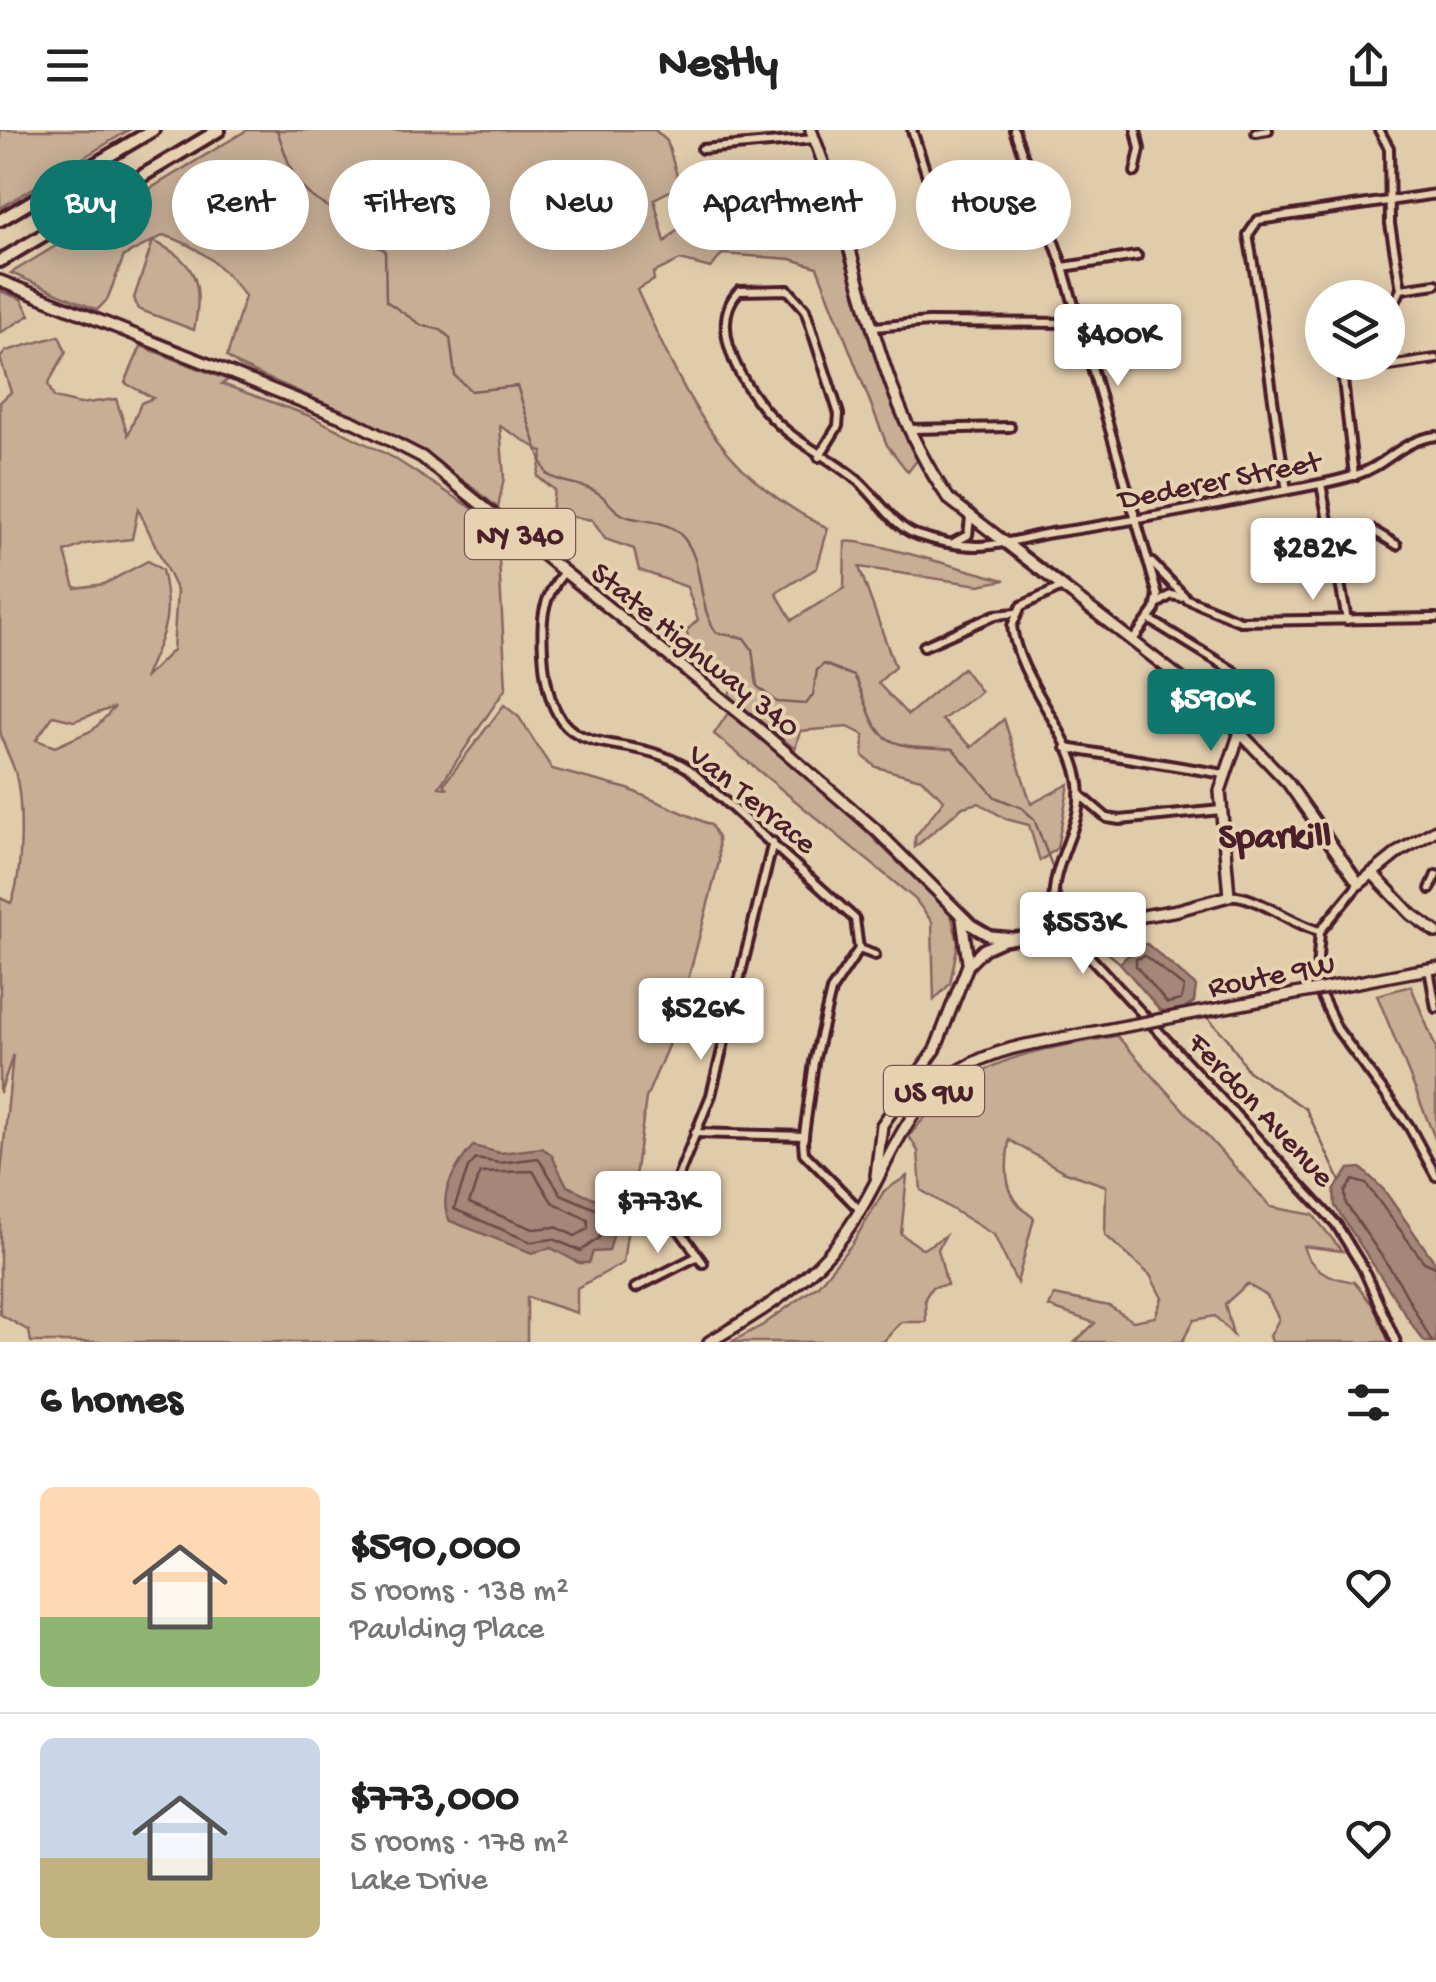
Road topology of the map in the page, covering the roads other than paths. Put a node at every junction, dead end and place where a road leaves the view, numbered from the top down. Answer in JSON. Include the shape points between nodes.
{"nodes":[{"id":1,"x":154,"y":130,"type":"edge"},
{"id":2,"x":219,"y":130,"type":"edge"},
{"id":3,"x":912,"y":130,"type":"edge"},
{"id":4,"x":1014,"y":130,"type":"edge"},
{"id":5,"x":1136,"y":130,"type":"edge"},
{"id":6,"x":1268,"y":130,"type":"edge"},
{"id":7,"x":1379,"y":130,"type":"edge"},
{"id":8,"x":1256,"y":132,"type":"edge"},
{"id":9,"x":812,"y":134,"type":"edge"},
{"id":10,"x":702,"y":149,"type":"dead end"},
{"id":11,"x":922,"y":160,"type":"edge"},
{"id":12,"x":1135,"y":172,"type":"dead end"},
{"id":13,"x":1436,"y":194,"type":"edge"},
{"id":14,"x":1391,"y":201,"type":"junction"},
{"id":15,"x":0,"y":220,"type":"edge"},
{"id":16,"x":1136,"y":256,"type":"dead end"},
{"id":17,"x":0,"y":261,"type":"edge"},
{"id":18,"x":1063,"y":267,"type":"junction"},
{"id":19,"x":1400,"y":280,"type":"edge"},
{"id":20,"x":2,"y":282,"type":"edge"},
{"id":21,"x":1436,"y":284,"type":"edge"},
{"id":22,"x":1405,"y":288,"type":"edge"},
{"id":23,"x":1080,"y":322,"type":"junction"},
{"id":24,"x":874,"y":327,"type":"junction"},
{"id":25,"x":1436,"y":359,"type":"edge"},
{"id":26,"x":1405,"y":364,"type":"edge"},
{"id":27,"x":1346,"y":380,"type":"edge"},
{"id":28,"x":1010,"y":427,"type":"dead end"},
{"id":29,"x":912,"y":430,"type":"junction"},
{"id":30,"x":1436,"y":436,"type":"edge"},
{"id":31,"x":819,"y":457,"type":"junction"},
{"id":32,"x":1354,"y":476,"type":"junction"},
{"id":33,"x":1321,"y":484,"type":"junction"},
{"id":34,"x":1287,"y":490,"type":"junction"},
{"id":35,"x":970,"y":518,"type":"junction"},
{"id":36,"x":1138,"y":521,"type":"junction"},
{"id":37,"x":1332,"y":536,"type":"junction"},
{"id":38,"x":1002,"y":542,"type":"junction"},
{"id":39,"x":949,"y":543,"type":"junction"},
{"id":40,"x":1396,"y":545,"type":"dead end"},
{"id":41,"x":1147,"y":555,"type":"junction"},
{"id":42,"x":564,"y":572,"type":"junction"},
{"id":43,"x":1062,"y":587,"type":"junction"},
{"id":44,"x":1187,"y":599,"type":"junction"},
{"id":45,"x":1158,"y":603,"type":"junction"},
{"id":46,"x":1016,"y":613,"type":"junction"},
{"id":47,"x":1436,"y":618,"type":"edge"},
{"id":48,"x":1149,"y":619,"type":"junction"},
{"id":49,"x":1346,"y":620,"type":"junction"},
{"id":50,"x":1133,"y":640,"type":"junction"},
{"id":51,"x":924,"y":646,"type":"dead end"},
{"id":52,"x":1240,"y":732,"type":"junction"},
{"id":53,"x":1064,"y":748,"type":"junction"},
{"id":54,"x":1224,"y":774,"type":"junction"},
{"id":55,"x":1079,"y":794,"type":"junction"},
{"id":56,"x":1221,"y":810,"type":"junction"},
{"id":57,"x":1436,"y":830,"type":"edge"},
{"id":58,"x":773,"y":842,"type":"junction"},
{"id":59,"x":1372,"y":873,"type":"junction"},
{"id":60,"x":1436,"y":876,"type":"edge"},
{"id":61,"x":1359,"y":884,"type":"junction"},
{"id":62,"x":1430,"y":890,"type":"dead end"},
{"id":63,"x":1229,"y":896,"type":"junction"},
{"id":64,"x":957,"y":911,"type":"junction"},
{"id":65,"x":1064,"y":929,"type":"junction"},
{"id":66,"x":1320,"y":931,"type":"junction"},
{"id":67,"x":1436,"y":932,"type":"edge"},
{"id":68,"x":1012,"y":938,"type":"junction"},
{"id":69,"x":858,"y":949,"type":"junction"},
{"id":70,"x":875,"y":955,"type":"dead end"},
{"id":71,"x":968,"y":965,"type":"junction"},
{"id":72,"x":1433,"y":968,"type":"edge"},
{"id":73,"x":1436,"y":1008,"type":"edge"},
{"id":74,"x":695,"y":1133,"type":"junction"},
{"id":75,"x":804,"y":1136,"type":"junction"},
{"id":76,"x":876,"y":1176,"type":"junction"},
{"id":77,"x":1436,"y":1176,"type":"edge"},
{"id":78,"x":859,"y":1210,"type":"junction"},
{"id":79,"x":635,"y":1288,"type":"dead end"},
{"id":80,"x":709,"y":1342,"type":"edge"},
{"id":81,"x":1396,"y":1342,"type":"edge"}],
"edges":[{"from":1,"to":15,"type":"highway"},
{"from":2,"to":17,"type":"highway"},
{"from":3,"to":11,"type":"street"},
{"from":4,"to":18,"type":"street"},
{"from":5,"to":12,"type":"street"},
{"from":6,"to":8,"type":"street"},
{"from":7,"to":14,"type":"street","via":[[1389,148]]},
{"from":9,"to":10,"type":"street"},
{"from":9,"to":24,"type":"main road"},
{"from":13,"to":14,"type":"street"},
{"from":14,"to":19,"type":"street"},
{"from":14,"to":34,"type":"street","via":[[1250,226]]},
{"from":16,"to":18,"type":"street"},
{"from":18,"to":23,"type":"street"},
{"from":20,"to":42,"type":"main road","name":"State Highway 340","number":"NY 340","via":[[391,439],[456,480]]},
{"from":21,"to":22,"type":"street"},
{"from":23,"to":24,"type":"street"},
{"from":23,"to":36,"type":"street"},
{"from":24,"to":29,"type":"main road"},
{"from":25,"to":26,"type":"street"},
{"from":27,"to":32,"type":"street"},
{"from":28,"to":29,"type":"street"},
{"from":29,"to":35,"type":"main road","via":[[936,480]]},
{"from":30,"to":32,"type":"street","name":"Dederer Street","via":[[1398,447]]},
{"from":31,"to":31,"type":"street","via":[[839,414],[805,309],[788,290],[738,292],[724,312],[742,376],[770,417]]},
{"from":31,"to":39,"type":"street","via":[[852,476],[906,530]]},
{"from":32,"to":33,"type":"street","name":"Dederer Street"},
{"from":33,"to":34,"type":"street","name":"Dederer Street"},
{"from":33,"to":37,"type":"street"},
{"from":34,"to":36,"type":"street","name":"Dederer Street"},
{"from":35,"to":38,"type":"main road"},
{"from":35,"to":39,"type":"street","via":[[968,535]]},
{"from":36,"to":38,"type":"street","name":"Dederer Street"},
{"from":36,"to":41,"type":"street"},
{"from":37,"to":40,"type":"street","via":[[1372,530]]},
{"from":37,"to":49,"type":"street"},
{"from":38,"to":39,"type":"street","name":"Dederer Street"},
{"from":38,"to":43,"type":"main road"},
{"from":41,"to":44,"type":"street"},
{"from":41,"to":45,"type":"street"},
{"from":42,"to":58,"type":"street","name":"Van Terrace","via":[[549,590],[542,618],[552,700],[565,728],[677,761]]},
{"from":42,"to":64,"type":"main road","name":"State Highway 340","number":"NY 340","via":[[875,829]]},
{"from":43,"to":46,"type":"street"},
{"from":43,"to":50,"type":"main road"},
{"from":44,"to":45,"type":"street","via":[[1171,596]]},
{"from":44,"to":49,"type":"street","via":[[1240,621]]},
{"from":45,"to":48,"type":"street"},
{"from":46,"to":51,"type":"street"},
{"from":46,"to":53,"type":"street","via":[[1016,645]]},
{"from":47,"to":49,"type":"street"},
{"from":48,"to":50,"type":"street"},
{"from":48,"to":52,"type":"street","via":[[1230,667],[1240,682]]},
{"from":50,"to":52,"type":"main road"},
{"from":52,"to":54,"type":"main road"},
{"from":52,"to":61,"type":"main road","via":[[1288,783]]},
{"from":53,"to":54,"type":"street"},
{"from":53,"to":55,"type":"street"},
{"from":54,"to":56,"type":"main road"},
{"from":55,"to":56,"type":"street","via":[[1107,818],[1120,820]]},
{"from":55,"to":65,"type":"street","via":[[1054,876],[1052,904]]},
{"from":56,"to":63,"type":"main road"},
{"from":57,"to":59,"type":"main road"},
{"from":58,"to":69,"type":"street","name":"Van Terrace","via":[[846,907],[860,934]]},
{"from":58,"to":74,"type":"street","via":[[722,1056]]},
{"from":59,"to":61,"type":"main road"},
{"from":59,"to":67,"type":"main road"},
{"from":60,"to":62,"type":"street"},
{"from":61,"to":66,"type":"street"},
{"from":63,"to":65,"type":"main road"},
{"from":63,"to":66,"type":"street","via":[[1246,897]]},
{"from":64,"to":68,"type":"main road","name":"State Highway 340","number":"NY 340","via":[[985,934]]},
{"from":64,"to":71,"type":"main road"},
{"from":65,"to":68,"type":"main road"},
{"from":65,"to":81,"type":"street","name":"Ferdon Avenue","via":[[1336,1224]]},
{"from":66,"to":77,"type":"street","via":[[1315,973],[1328,1013],[1409,1126]]},
{"from":68,"to":71,"type":"main road","via":[[984,949]]},
{"from":69,"to":70,"type":"street"},
{"from":69,"to":75,"type":"street","via":[[831,991]]},
{"from":71,"to":76,"type":"main road","via":[[936,1050],[880,1130]]},
{"from":72,"to":73,"type":"street"},
{"from":72,"to":76,"type":"main road","name":"Route 9W","number":"US 9W","bridge":true,"via":[[987,1056],[947,1080],[906,1124]]},
{"from":74,"to":75,"type":"street"},
{"from":74,"to":79,"type":"street","via":[[669,1204],[672,1221],[700,1260]]},
{"from":75,"to":78,"type":"street","via":[[804,1153]]},
{"from":76,"to":78,"type":"main road","name":"Route 9W","number":"US 9W"},
{"from":78,"to":80,"type":"main road","name":"Route 9W","number":"US 9W","via":[[800,1281]]}]}
